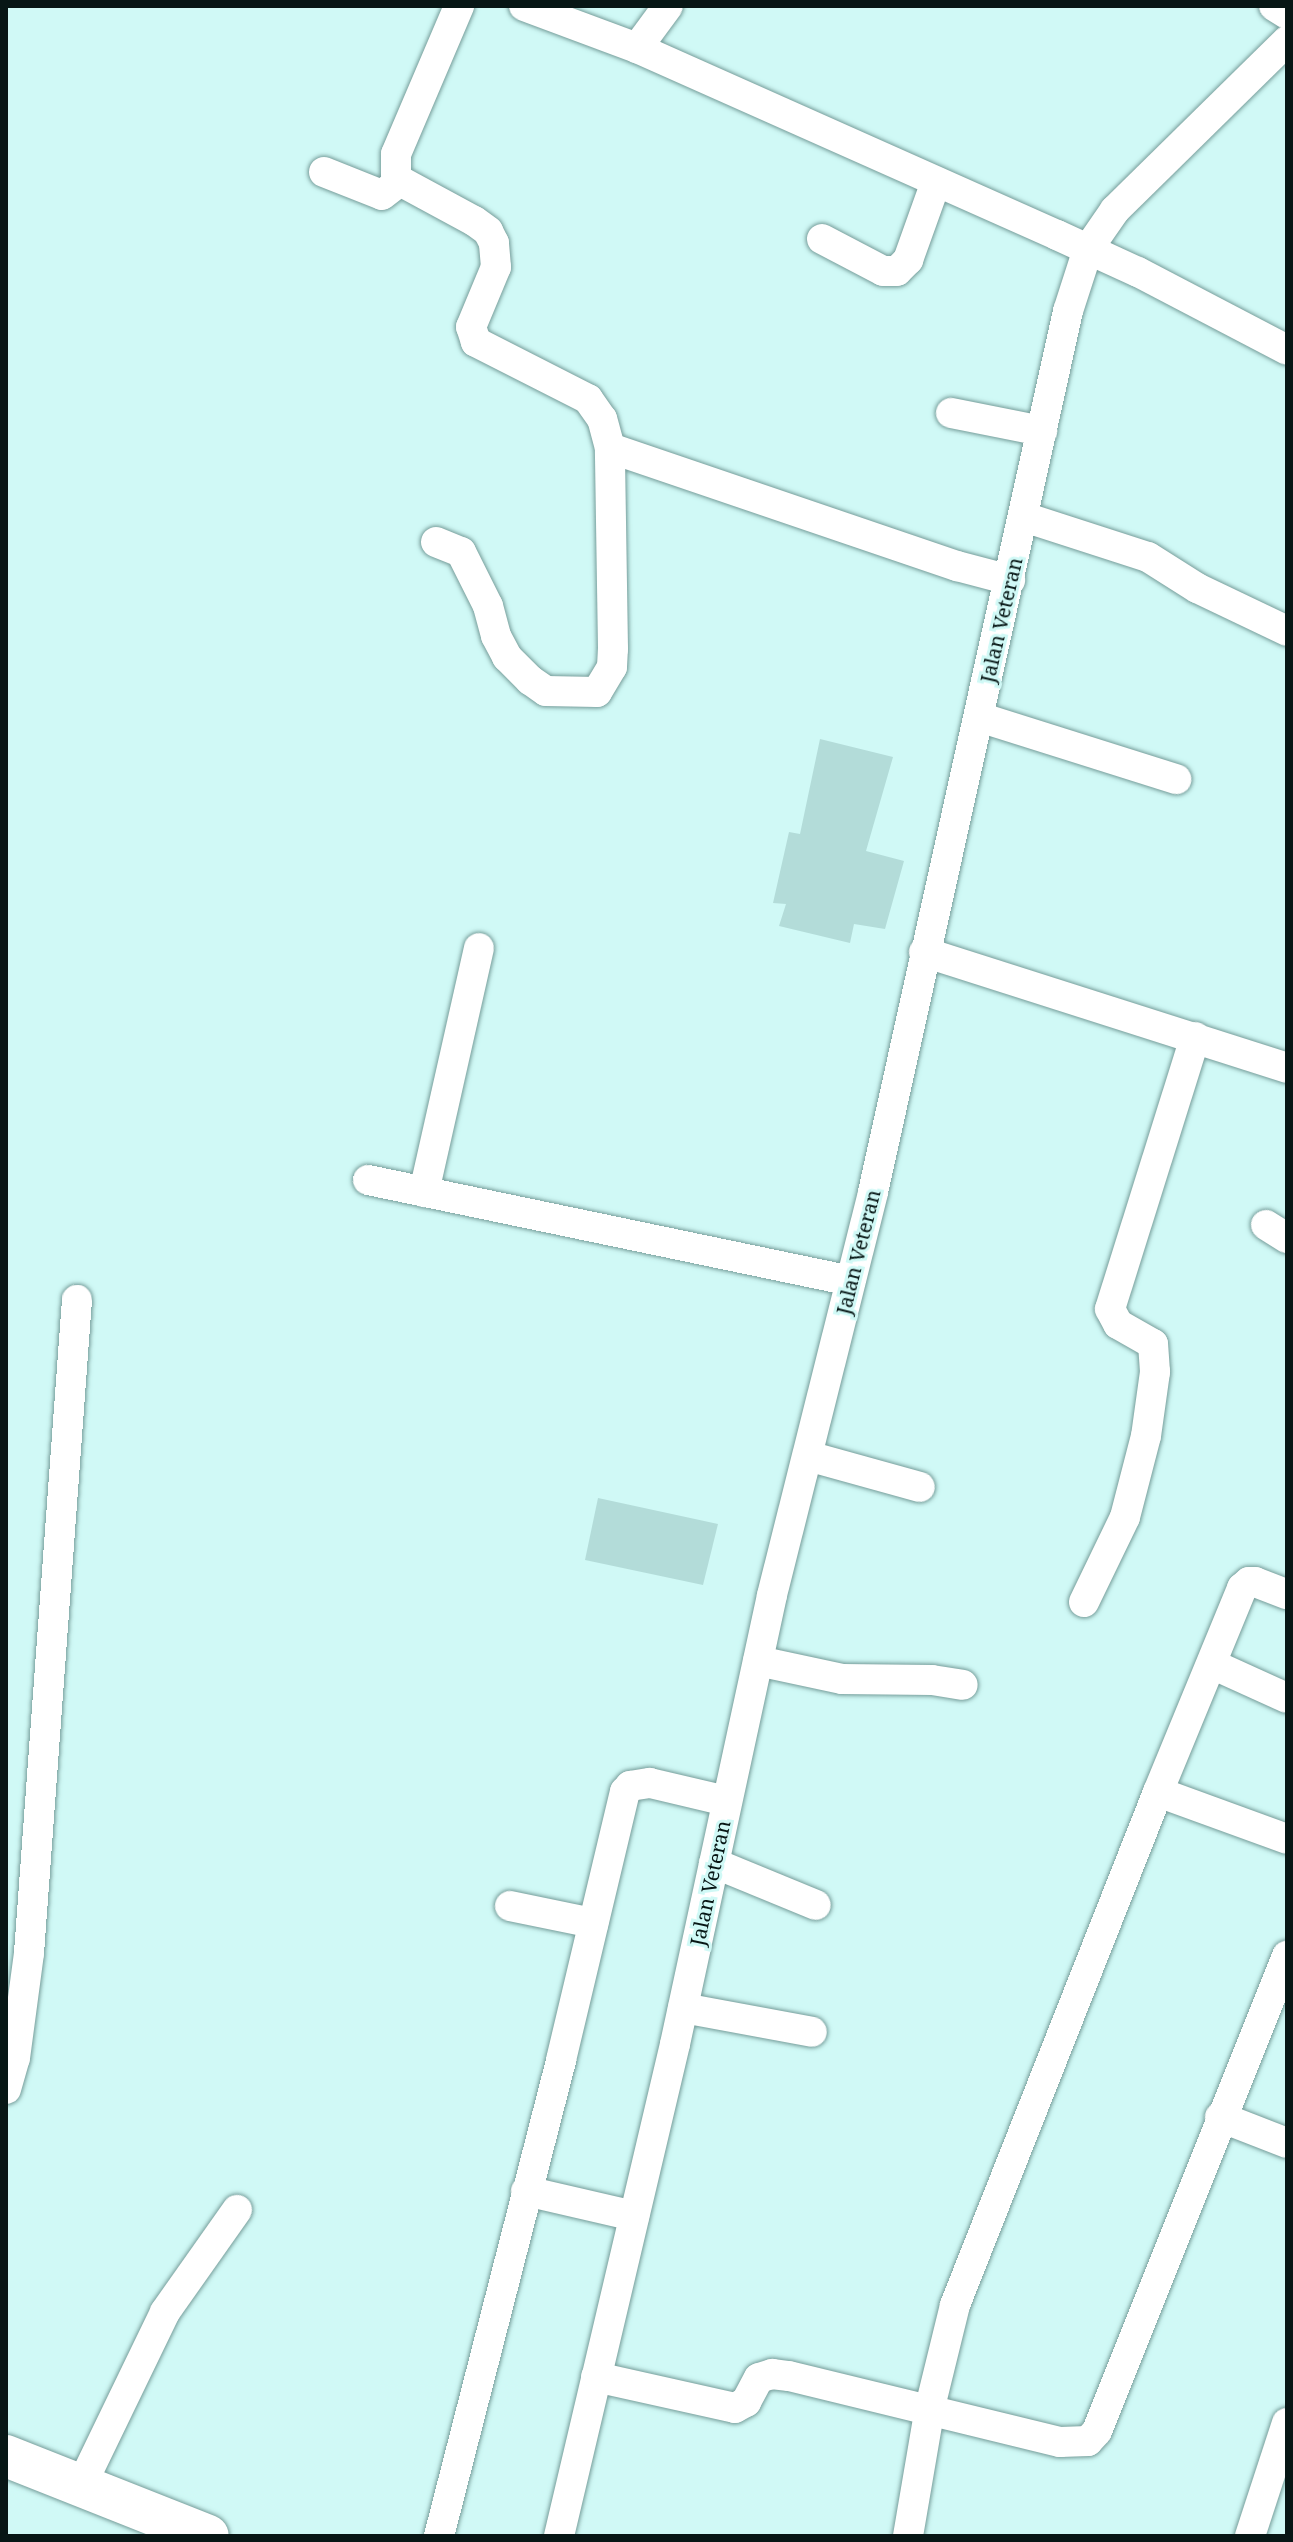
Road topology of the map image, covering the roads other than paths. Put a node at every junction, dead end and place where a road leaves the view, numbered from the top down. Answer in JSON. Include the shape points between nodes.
{"nodes":[{"id":1,"x":459,"y":6,"type":"edge"},
{"id":2,"x":524,"y":6,"type":"edge"},
{"id":3,"x":668,"y":6,"type":"edge"},
{"id":4,"x":1274,"y":6,"type":"edge"},
{"id":5,"x":1287,"y":14,"type":"edge"},
{"id":6,"x":1287,"y":41,"type":"edge"},
{"id":7,"x":637,"y":48,"type":"junction"},
{"id":8,"x":324,"y":172,"type":"dead end"},
{"id":9,"x":400,"y":181,"type":"junction"},
{"id":10,"x":936,"y":182,"type":"junction"},
{"id":11,"x":822,"y":239,"type":"dead end"},
{"id":12,"x":1088,"y":249,"type":"junction"},
{"id":13,"x":1287,"y":350,"type":"edge"},
{"id":14,"x":951,"y":413,"type":"dead end"},
{"id":15,"x":1042,"y":431,"type":"junction"},
{"id":16,"x":610,"y":448,"type":"junction"},
{"id":17,"x":1024,"y":517,"type":"junction"},
{"id":18,"x":436,"y":542,"type":"dead end"},
{"id":19,"x":1010,"y":580,"type":"junction"},
{"id":20,"x":1287,"y":631,"type":"edge"},
{"id":21,"x":979,"y":717,"type":"junction"},
{"id":22,"x":1176,"y":779,"type":"dead end"},
{"id":23,"x":479,"y":948,"type":"dead end"},
{"id":24,"x":924,"y":952,"type":"junction"},
{"id":25,"x":1195,"y":1037,"type":"junction"},
{"id":26,"x":1287,"y":1068,"type":"edge"},
{"id":27,"x":368,"y":1180,"type":"dead end"},
{"id":28,"x":424,"y":1192,"type":"junction"},
{"id":29,"x":851,"y":1281,"type":"junction"},
{"id":30,"x":77,"y":1300,"type":"dead end"},
{"id":31,"x":808,"y":1456,"type":"junction"},
{"id":32,"x":920,"y":1487,"type":"dead end"},
{"id":33,"x":1287,"y":1594,"type":"edge"},
{"id":34,"x":1084,"y":1602,"type":"dead end"},
{"id":35,"x":758,"y":1661,"type":"junction"},
{"id":36,"x":1212,"y":1664,"type":"junction"},
{"id":37,"x":963,"y":1685,"type":"dead end"},
{"id":38,"x":1287,"y":1698,"type":"edge"},
{"id":39,"x":1158,"y":1792,"type":"junction"},
{"id":40,"x":727,"y":1801,"type":"junction"},
{"id":41,"x":1284,"y":1832,"type":"edge"},
{"id":42,"x":714,"y":1863,"type":"junction"},
{"id":43,"x":816,"y":1905,"type":"dead end"},
{"id":44,"x":510,"y":1906,"type":"dead end"},
{"id":45,"x":593,"y":1923,"type":"junction"},
{"id":46,"x":1287,"y":1956,"type":"edge"},
{"id":47,"x":683,"y":2008,"type":"junction"},
{"id":48,"x":812,"y":2032,"type":"dead end"},
{"id":49,"x":6,"y":2089,"type":"edge"},
{"id":50,"x":1220,"y":2117,"type":"junction"},
{"id":51,"x":1287,"y":2143,"type":"edge"},
{"id":52,"x":526,"y":2191,"type":"junction"},
{"id":53,"x":237,"y":2210,"type":"dead end"},
{"id":54,"x":634,"y":2216,"type":"junction"},
{"id":55,"x":596,"y":2377,"type":"junction"},
{"id":56,"x":930,"y":2407,"type":"junction"},
{"id":57,"x":1287,"y":2423,"type":"edge"},
{"id":58,"x":6,"y":2456,"type":"edge"},
{"id":59,"x":110,"y":2498,"type":"junction"},
{"id":60,"x":208,"y":2536,"type":"edge"},
{"id":61,"x":439,"y":2536,"type":"edge"},
{"id":62,"x":559,"y":2536,"type":"edge"},
{"id":63,"x":908,"y":2536,"type":"edge"},
{"id":64,"x":1250,"y":2536,"type":"edge"}],
"edges":[{"from":1,"to":9,"type":"street","via":[[396,154]]},
{"from":2,"to":7,"type":"street"},
{"from":3,"to":7,"type":"street"},
{"from":4,"to":5,"type":"street"},
{"from":6,"to":12,"type":"street","name":"Jalan Veteran","via":[[1115,210]]},
{"from":7,"to":10,"type":"street"},
{"from":8,"to":9,"type":"street","via":[[382,195]]},
{"from":9,"to":16,"type":"street","via":[[474,221],[494,243],[496,267],[473,320],[476,342],[588,399],[602,419]]},
{"from":10,"to":11,"type":"street","via":[[908,260],[897,271],[883,271]]},
{"from":10,"to":12,"type":"street"},
{"from":12,"to":13,"type":"street"},
{"from":12,"to":15,"type":"street","name":"Jalan Veteran","via":[[1068,311]]},
{"from":14,"to":15,"type":"street"},
{"from":15,"to":17,"type":"street","name":"Jalan Veteran"},
{"from":16,"to":18,"type":"street","via":[[613,649],[612,667],[597,692],[546,691],[530,680],[507,657],[476,575],[461,552]]},
{"from":16,"to":19,"type":"street"},
{"from":17,"to":19,"type":"street","name":"Jalan Veteran"},
{"from":17,"to":20,"type":"street","via":[[1148,557],[1197,588]]},
{"from":19,"to":21,"type":"street","name":"Jalan Veteran"},
{"from":21,"to":22,"type":"street"},
{"from":21,"to":24,"type":"street","name":"Jalan Veteran"},
{"from":23,"to":28,"type":"street"},
{"from":24,"to":25,"type":"street"},
{"from":24,"to":29,"type":"street","name":"Jalan Veteran"},
{"from":25,"to":26,"type":"street"},
{"from":25,"to":34,"type":"street","via":[[1110,1309],[1118,1324],[1153,1344],[1155,1372],[1146,1436],[1125,1517]]},
{"from":27,"to":28,"type":"street"},
{"from":28,"to":29,"type":"street"},
{"from":29,"to":31,"type":"street","name":"Jalan Veteran"},
{"from":30,"to":49,"type":"street","via":[[29,1953]]},
{"from":31,"to":32,"type":"street"},
{"from":31,"to":35,"type":"street","name":"Jalan Veteran"},
{"from":33,"to":36,"type":"street","via":[[1245,1583]]},
{"from":35,"to":37,"type":"street","via":[[842,1679]]},
{"from":35,"to":40,"type":"street","name":"Jalan Veteran"},
{"from":36,"to":38,"type":"street"},
{"from":36,"to":39,"type":"street"},
{"from":39,"to":41,"type":"street"},
{"from":39,"to":56,"type":"street","via":[[967,2272]]},
{"from":40,"to":42,"type":"street","name":"Jalan Veteran"},
{"from":40,"to":45,"type":"street","via":[[650,1783],[630,1786]]},
{"from":42,"to":43,"type":"street"},
{"from":42,"to":47,"type":"street","name":"Jalan Veteran"},
{"from":44,"to":45,"type":"street"},
{"from":45,"to":52,"type":"street"},
{"from":46,"to":50,"type":"street"},
{"from":47,"to":48,"type":"street"},
{"from":47,"to":54,"type":"street","name":"Jalan Veteran"},
{"from":50,"to":51,"type":"street"},
{"from":50,"to":56,"type":"street","via":[[1094,2436],[1080,2444],[1060,2442]]},
{"from":52,"to":54,"type":"street"},
{"from":52,"to":61,"type":"street"},
{"from":53,"to":59,"type":"street","via":[[165,2312]]},
{"from":54,"to":55,"type":"street","name":"Jalan Veteran"},
{"from":55,"to":56,"type":"street","via":[[735,2408],[746,2402],[759,2378],[772,2374]]},
{"from":55,"to":62,"type":"street","name":"Jalan Veteran"},
{"from":56,"to":63,"type":"street"},
{"from":57,"to":64,"type":"street"},
{"from":58,"to":59,"type":"highway"},
{"from":59,"to":60,"type":"highway"}]}
